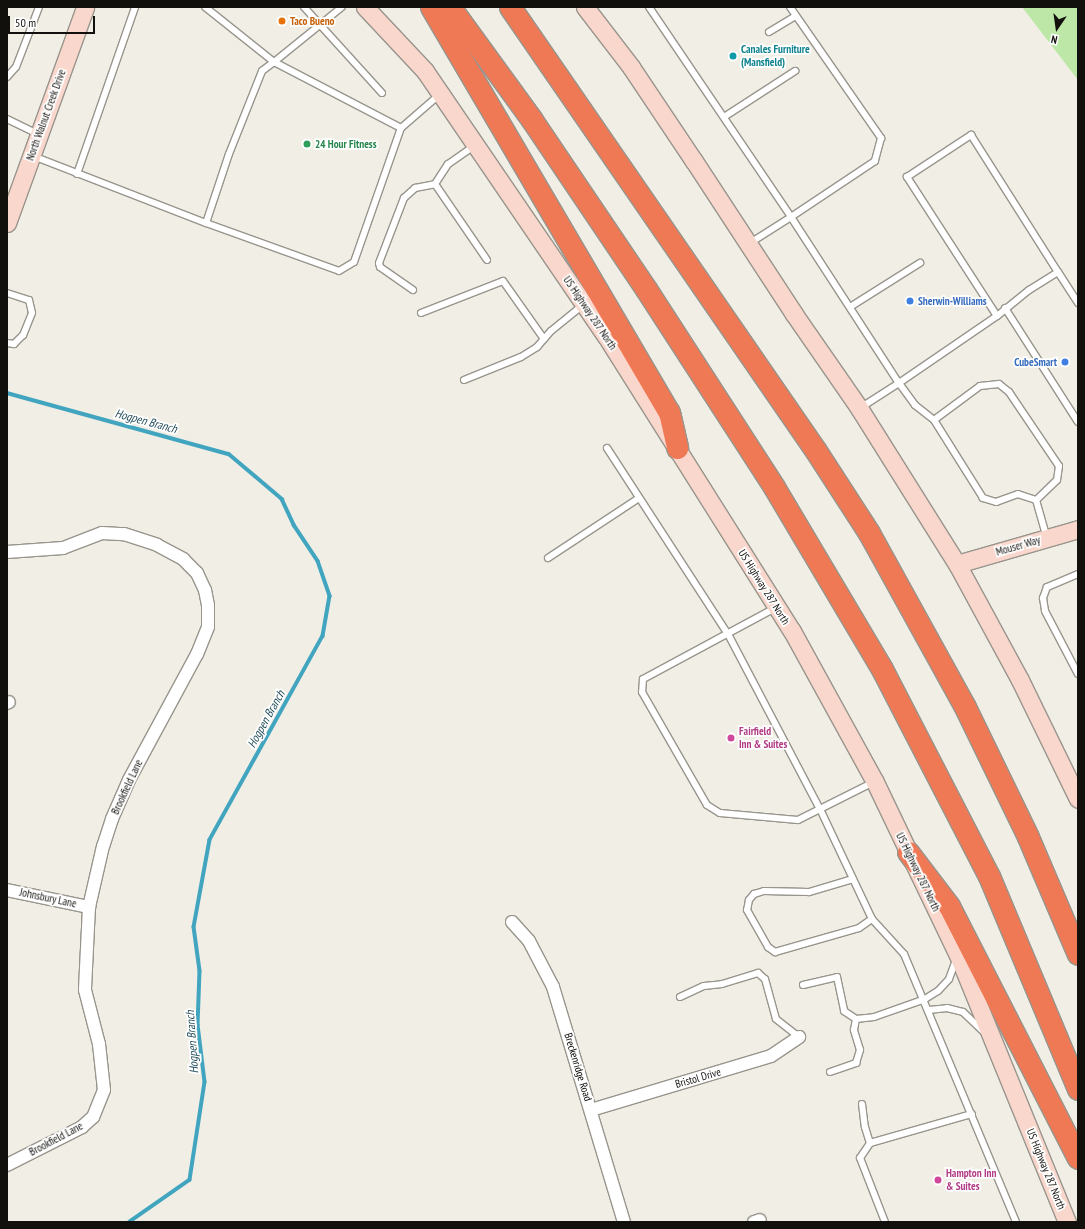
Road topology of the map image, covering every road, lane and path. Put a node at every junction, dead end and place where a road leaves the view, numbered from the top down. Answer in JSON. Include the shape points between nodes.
{"nodes":[{"id":1,"x":39,"y":7,"type":"edge"},
{"id":2,"x":85,"y":7,"type":"edge"},
{"id":3,"x":135,"y":7,"type":"edge"},
{"id":4,"x":205,"y":7,"type":"edge"},
{"id":5,"x":304,"y":7,"type":"edge"},
{"id":6,"x":342,"y":7,"type":"edge"},
{"id":7,"x":365,"y":7,"type":"edge"},
{"id":8,"x":431,"y":7,"type":"edge"},
{"id":9,"x":450,"y":7,"type":"edge"},
{"id":10,"x":510,"y":7,"type":"edge"},
{"id":11,"x":585,"y":7,"type":"edge"},
{"id":12,"x":649,"y":7,"type":"edge"},
{"id":13,"x":790,"y":7,"type":"edge"},
{"id":14,"x":796,"y":16,"type":"junction"},
{"id":15,"x":320,"y":25,"type":"junction"},
{"id":16,"x":769,"y":32,"type":"dead end"},
{"id":17,"x":274,"y":62,"type":"junction"},
{"id":18,"x":795,"y":71,"type":"dead end"},
{"id":19,"x":7,"y":77,"type":"edge"},
{"id":20,"x":382,"y":93,"type":"dead end"},
{"id":21,"x":440,"y":94,"type":"junction"},
{"id":22,"x":724,"y":117,"type":"junction"},
{"id":23,"x":7,"y":119,"type":"edge"},
{"id":24,"x":401,"y":128,"type":"junction"},
{"id":25,"x":39,"y":134,"type":"junction"},
{"id":26,"x":474,"y":146,"type":"junction"},
{"id":27,"x":31,"y":156,"type":"junction"},
{"id":28,"x":77,"y":174,"type":"junction"},
{"id":29,"x":435,"y":184,"type":"junction"},
{"id":30,"x":791,"y":217,"type":"junction"},
{"id":31,"x":7,"y":223,"type":"edge"},
{"id":32,"x":206,"y":223,"type":"junction"},
{"id":33,"x":748,"y":244,"type":"junction"},
{"id":34,"x":487,"y":260,"type":"dead end"},
{"id":35,"x":920,"y":263,"type":"dead end"},
{"id":36,"x":1058,"y":272,"type":"junction"},
{"id":37,"x":413,"y":290,"type":"dead end"},
{"id":38,"x":7,"y":293,"type":"edge"},
{"id":39,"x":1078,"y":303,"type":"edge"},
{"id":40,"x":584,"y":304,"type":"junction"},
{"id":41,"x":850,"y":307,"type":"junction"},
{"id":42,"x":1005,"y":308,"type":"junction"},
{"id":43,"x":421,"y":313,"type":"dead end"},
{"id":44,"x":996,"y":316,"type":"junction"},
{"id":45,"x":544,"y":339,"type":"junction"},
{"id":46,"x":7,"y":343,"type":"edge"},
{"id":47,"x":464,"y":380,"type":"dead end"},
{"id":48,"x":899,"y":383,"type":"junction"},
{"id":49,"x":859,"y":408,"type":"junction"},
{"id":50,"x":934,"y":420,"type":"junction"},
{"id":51,"x":1078,"y":422,"type":"edge"},
{"id":52,"x":607,"y":448,"type":"dead end"},
{"id":53,"x":676,"y":448,"type":"junction"},
{"id":54,"x":639,"y":498,"type":"junction"},
{"id":55,"x":1036,"y":500,"type":"junction"},
{"id":56,"x":1078,"y":529,"type":"edge"},
{"id":57,"x":1046,"y":538,"type":"junction"},
{"id":58,"x":7,"y":552,"type":"edge"},
{"id":59,"x":548,"y":558,"type":"dead end"},
{"id":60,"x":957,"y":564,"type":"junction"},
{"id":61,"x":1078,"y":574,"type":"edge"},
{"id":62,"x":777,"y":607,"type":"junction"},
{"id":63,"x":728,"y":634,"type":"junction"},
{"id":64,"x":1078,"y":674,"type":"edge"},
{"id":65,"x":875,"y":782,"type":"junction"},
{"id":66,"x":1078,"y":799,"type":"edge"},
{"id":67,"x":820,"y":810,"type":"junction"},
{"id":68,"x":908,"y":852,"type":"junction"},
{"id":69,"x":853,"y":879,"type":"junction"},
{"id":70,"x":7,"y":890,"type":"edge"},
{"id":71,"x":89,"y":908,"type":"junction"},
{"id":72,"x":872,"y":919,"type":"junction"},
{"id":73,"x":512,"y":922,"type":"dead end"},
{"id":74,"x":958,"y":954,"type":"junction"},
{"id":75,"x":1078,"y":954,"type":"edge"},
{"id":76,"x":803,"y":985,"type":"dead end"},
{"id":77,"x":680,"y":998,"type":"dead end"},
{"id":78,"x":925,"y":999,"type":"junction"},
{"id":79,"x":929,"y":1010,"type":"junction"},
{"id":80,"x":856,"y":1019,"type":"junction"},
{"id":81,"x":799,"y":1037,"type":"joint"},
{"id":82,"x":994,"y":1042,"type":"junction"},
{"id":83,"x":830,"y":1072,"type":"dead end"},
{"id":84,"x":1078,"y":1089,"type":"edge"},
{"id":85,"x":862,"y":1104,"type":"dead end"},
{"id":86,"x":591,"y":1110,"type":"junction"},
{"id":87,"x":972,"y":1114,"type":"junction"},
{"id":88,"x":870,"y":1143,"type":"junction"},
{"id":89,"x":1078,"y":1158,"type":"edge"},
{"id":90,"x":7,"y":1165,"type":"edge"},
{"id":91,"x":624,"y":1222,"type":"edge"},
{"id":92,"x":885,"y":1222,"type":"edge"},
{"id":93,"x":1016,"y":1222,"type":"edge"},
{"id":94,"x":1067,"y":1222,"type":"edge"}],
"edges":[{"from":1,"to":19,"type":"lane","via":[[16,67]]},
{"from":2,"to":25,"type":"main road","name":"North Walnut Creek Drive"},
{"from":3,"to":28,"type":"lane"},
{"from":4,"to":17,"type":"lane"},
{"from":5,"to":15,"type":"lane"},
{"from":6,"to":15,"type":"lane"},
{"from":7,"to":21,"type":"main road","name":"US Highway 287 North","via":[[425,70]]},
{"from":8,"to":53,"type":"highway","via":[[669,412]]},
{"from":9,"to":84,"type":"highway","via":[[532,120],[641,283],[774,487],[882,669],[989,876]]},
{"from":10,"to":75,"type":"highway","via":[[816,451],[869,533],[965,707],[1028,837]]},
{"from":11,"to":33,"type":"main road","via":[[632,68]]},
{"from":12,"to":22,"type":"lane"},
{"from":13,"to":14,"type":"lane"},
{"from":14,"to":16,"type":"lane"},
{"from":14,"to":30,"type":"lane","via":[[881,138],[875,161]]},
{"from":15,"to":17,"type":"lane"},
{"from":15,"to":20,"type":"lane"},
{"from":17,"to":24,"type":"lane"},
{"from":17,"to":32,"type":"lane","via":[[262,71],[228,154]]},
{"from":18,"to":22,"type":"lane"},
{"from":21,"to":24,"type":"lane"},
{"from":21,"to":26,"type":"main road","name":"US Highway 287 North"},
{"from":22,"to":30,"type":"lane"},
{"from":23,"to":25,"type":"lane"},
{"from":24,"to":32,"type":"lane","via":[[354,262],[339,271]]},
{"from":25,"to":27,"type":"main road","name":"North Walnut Creek Drive"},
{"from":26,"to":29,"type":"lane","via":[[448,164]]},
{"from":26,"to":40,"type":"main road","name":"US Highway 287 North"},
{"from":27,"to":28,"type":"lane"},
{"from":27,"to":31,"type":"main road","name":"North Walnut Creek Drive"},
{"from":28,"to":32,"type":"lane"},
{"from":29,"to":34,"type":"lane"},
{"from":29,"to":37,"type":"lane","via":[[415,188],[404,198],[379,263],[380,267]]},
{"from":30,"to":33,"type":"lane"},
{"from":30,"to":41,"type":"lane"},
{"from":33,"to":49,"type":"main road"},
{"from":35,"to":41,"type":"lane"},
{"from":36,"to":39,"type":"lane"},
{"from":36,"to":42,"type":"lane"},
{"from":36,"to":44,"type":"lane","via":[[971,135],[906,177]]},
{"from":38,"to":46,"type":"lane","via":[[29,300],[32,313],[23,335],[14,344]]},
{"from":40,"to":45,"type":"lane"},
{"from":40,"to":53,"type":"main road","name":"US Highway 287 North"},
{"from":41,"to":48,"type":"lane"},
{"from":42,"to":44,"type":"lane"},
{"from":42,"to":51,"type":"lane"},
{"from":43,"to":45,"type":"lane","via":[[503,281]]},
{"from":44,"to":48,"type":"lane"},
{"from":45,"to":47,"type":"lane","via":[[521,357]]},
{"from":48,"to":49,"type":"lane"},
{"from":48,"to":50,"type":"lane","via":[[915,405]]},
{"from":49,"to":60,"type":"main road"},
{"from":50,"to":55,"type":"lane","via":[[983,498],[996,502],[1018,494]]},
{"from":50,"to":55,"type":"lane","via":[[980,386],[998,384],[1009,392],[1059,466],[1057,480]]},
{"from":52,"to":54,"type":"lane"},
{"from":53,"to":62,"type":"main road","name":"US Highway 287 North"},
{"from":54,"to":59,"type":"lane"},
{"from":54,"to":63,"type":"lane"},
{"from":55,"to":57,"type":"lane"},
{"from":56,"to":57,"type":"main road","name":"Mouser Way"},
{"from":57,"to":60,"type":"main road","name":"Mouser Way"},
{"from":58,"to":71,"type":"street","name":"Brookfield Lane","via":[[63,548],[102,533],[124,534],[157,545],[183,559],[197,573],[205,590],[208,627],[197,654],[129,780],[115,813],[103,846]]},
{"from":60,"to":66,"type":"main road","via":[[1020,680]]},
{"from":61,"to":64,"type":"lane","via":[[1047,588],[1043,598],[1045,611]]},
{"from":62,"to":63,"type":"lane"},
{"from":62,"to":65,"type":"main road","name":"US Highway 287 North"},
{"from":63,"to":67,"type":"lane"},
{"from":63,"to":67,"type":"lane","via":[[643,679],[642,692],[707,805],[720,813],[798,820]]},
{"from":65,"to":67,"type":"lane"},
{"from":65,"to":68,"type":"main road","name":"US Highway 287 North"},
{"from":67,"to":69,"type":"lane"},
{"from":68,"to":74,"type":"main road","name":"US Highway 287 North"},
{"from":68,"to":89,"type":"highway","via":[[949,906]]},
{"from":69,"to":72,"type":"lane"},
{"from":69,"to":72,"type":"lane","via":[[809,892],[764,891],[754,894],[749,900],[748,910],[768,947],[775,952],[859,928]]},
{"from":70,"to":71,"type":"street","name":"Johnsbury Lane"},
{"from":71,"to":90,"type":"street","name":"Brookfield Lane","via":[[85,990],[99,1044],[104,1090],[93,1117],[82,1127]]},
{"from":72,"to":78,"type":"lane","via":[[904,954]]},
{"from":73,"to":86,"type":"street","name":"Breckenridge Road","via":[[529,941],[553,987]]},
{"from":74,"to":78,"type":"lane","via":[[949,979],[938,991]]},
{"from":74,"to":82,"type":"main road","name":"US Highway 287 North"},
{"from":76,"to":80,"type":"lane","via":[[837,977],[844,1011]]},
{"from":77,"to":81,"type":"lane","via":[[704,986],[722,984],[758,973],[765,978],[776,1019]]},
{"from":78,"to":79,"type":"lane"},
{"from":78,"to":80,"type":"lane","via":[[874,1016]]},
{"from":79,"to":82,"type":"lane","via":[[947,1008],[963,1012]]},
{"from":79,"to":87,"type":"lane"},
{"from":80,"to":83,"type":"lane","via":[[854,1030],[860,1050],[856,1063]]},
{"from":81,"to":86,"type":"street","name":"Bristol Drive","via":[[771,1056]]},
{"from":82,"to":94,"type":"main road","name":"US Highway 287 North"},
{"from":85,"to":88,"type":"lane"},
{"from":86,"to":91,"type":"street","name":"Breckenridge Road"},
{"from":87,"to":88,"type":"lane"},
{"from":87,"to":93,"type":"lane"},
{"from":88,"to":92,"type":"lane","via":[[860,1158]]}]}
